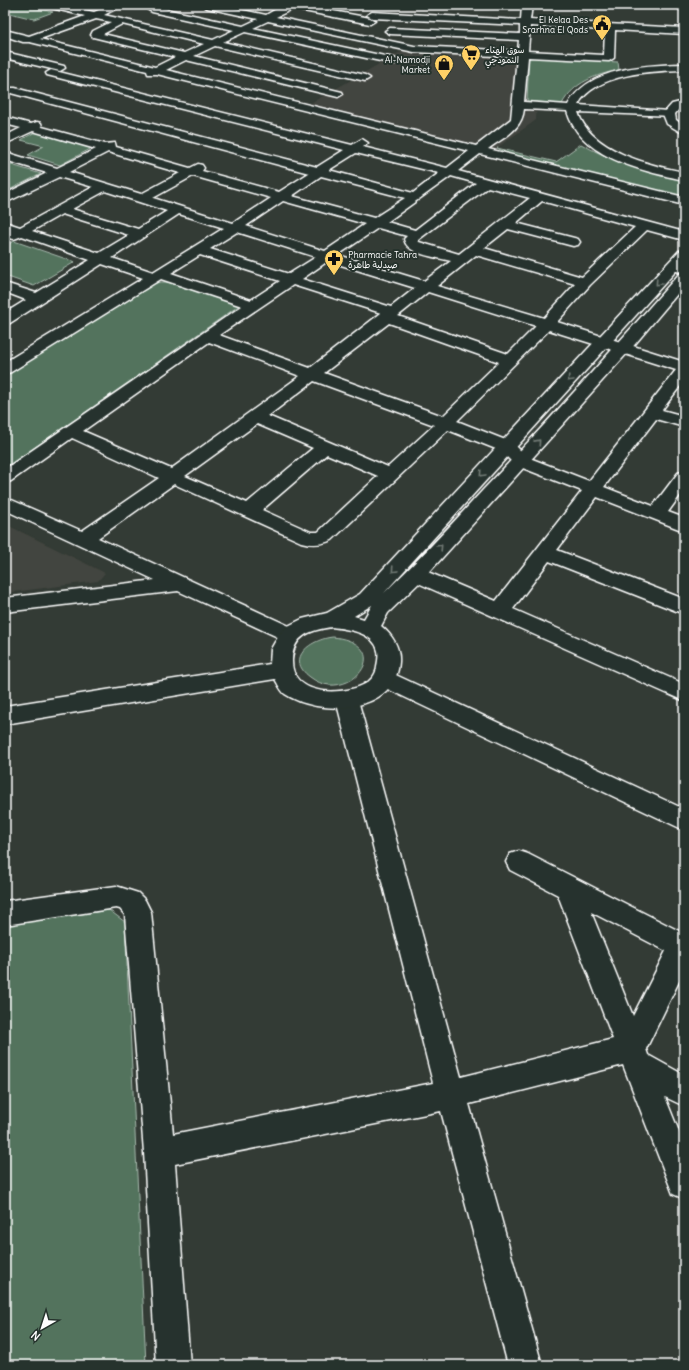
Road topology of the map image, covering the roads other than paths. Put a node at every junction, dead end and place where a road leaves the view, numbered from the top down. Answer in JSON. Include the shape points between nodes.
{"nodes":[{"id":1,"x":50,"y":5,"type":"edge"},
{"id":2,"x":118,"y":5,"type":"edge"},
{"id":3,"x":208,"y":5,"type":"edge"},
{"id":4,"x":292,"y":5,"type":"edge"},
{"id":5,"x":376,"y":5,"type":"edge"},
{"id":6,"x":665,"y":5,"type":"edge"},
{"id":7,"x":684,"y":6,"type":"edge"},
{"id":8,"x":152,"y":9,"type":"dead end"},
{"id":9,"x":525,"y":11,"type":"edge"},
{"id":10,"x":94,"y":16,"type":"junction"},
{"id":11,"x":268,"y":17,"type":"junction"},
{"id":12,"x":119,"y":22,"type":"junction"},
{"id":13,"x":610,"y":27,"type":"junction"},
{"id":14,"x":244,"y":28,"type":"junction"},
{"id":15,"x":372,"y":28,"type":"junction"},
{"id":16,"x":684,"y":31,"type":"edge"},
{"id":17,"x":5,"y":33,"type":"edge"},
{"id":18,"x":445,"y":34,"type":"junction"},
{"id":19,"x":525,"y":37,"type":"junction"},
{"id":20,"x":29,"y":39,"type":"junction"},
{"id":21,"x":212,"y":44,"type":"junction"},
{"id":22,"x":5,"y":48,"type":"edge"},
{"id":23,"x":414,"y":49,"type":"junction"},
{"id":24,"x":443,"y":51,"type":"junction"},
{"id":25,"x":93,"y":54,"type":"junction"},
{"id":26,"x":524,"y":54,"type":"junction"},
{"id":27,"x":5,"y":55,"type":"edge"},
{"id":28,"x":184,"y":57,"type":"junction"},
{"id":29,"x":394,"y":61,"type":"junction"},
{"id":30,"x":684,"y":67,"type":"edge"},
{"id":31,"x":56,"y":70,"type":"junction"},
{"id":32,"x":156,"y":70,"type":"junction"},
{"id":33,"x":142,"y":76,"type":"dead end"},
{"id":34,"x":39,"y":78,"type":"dead end"},
{"id":35,"x":364,"y":78,"type":"junction"},
{"id":36,"x":129,"y":82,"type":"dead end"},
{"id":37,"x":27,"y":83,"type":"dead end"},
{"id":38,"x":231,"y":88,"type":"junction"},
{"id":39,"x":115,"y":89,"type":"junction"},
{"id":40,"x":344,"y":90,"type":"junction"},
{"id":41,"x":8,"y":91,"type":"edge"},
{"id":42,"x":102,"y":95,"type":"dead end"},
{"id":43,"x":88,"y":101,"type":"dead end"},
{"id":44,"x":684,"y":104,"type":"edge"},
{"id":45,"x":518,"y":105,"type":"junction"},
{"id":46,"x":75,"y":108,"type":"junction"},
{"id":47,"x":188,"y":108,"type":"junction"},
{"id":48,"x":309,"y":108,"type":"junction"},
{"id":49,"x":572,"y":108,"type":"junction"},
{"id":50,"x":61,"y":114,"type":"dead end"},
{"id":51,"x":669,"y":114,"type":"junction"},
{"id":52,"x":5,"y":120,"type":"edge"},
{"id":53,"x":46,"y":121,"type":"dead end"},
{"id":54,"x":149,"y":127,"type":"junction"},
{"id":55,"x":385,"y":127,"type":"junction"},
{"id":56,"x":32,"y":128,"type":"junction"},
{"id":57,"x":274,"y":128,"type":"junction"},
{"id":58,"x":684,"y":131,"type":"edge"},
{"id":59,"x":135,"y":134,"type":"dead end"},
{"id":60,"x":5,"y":140,"type":"edge"},
{"id":61,"x":120,"y":142,"type":"dead end"},
{"id":62,"x":5,"y":144,"type":"edge"},
{"id":63,"x":106,"y":149,"type":"junction"},
{"id":64,"x":355,"y":149,"type":"junction"},
{"id":65,"x":233,"y":150,"type":"junction"},
{"id":66,"x":478,"y":150,"type":"junction"},
{"id":67,"x":5,"y":153,"type":"edge"},
{"id":68,"x":5,"y":156,"type":"edge"},
{"id":69,"x":219,"y":157,"type":"dead end"},
{"id":70,"x":206,"y":164,"type":"dead end"},
{"id":71,"x":193,"y":171,"type":"junction"},
{"id":72,"x":322,"y":171,"type":"junction"},
{"id":73,"x":57,"y":172,"type":"junction"},
{"id":74,"x":449,"y":172,"type":"junction"},
{"id":75,"x":684,"y":176,"type":"edge"},
{"id":76,"x":486,"y":182,"type":"junction"},
{"id":77,"x":103,"y":187,"type":"junction"},
{"id":78,"x":541,"y":196,"type":"junction"},
{"id":79,"x":281,"y":197,"type":"junction"},
{"id":80,"x":415,"y":197,"type":"junction"},
{"id":81,"x":5,"y":199,"type":"edge"},
{"id":82,"x":141,"y":199,"type":"junction"},
{"id":83,"x":684,"y":201,"type":"edge"},
{"id":84,"x":62,"y":210,"type":"junction"},
{"id":85,"x":177,"y":210,"type":"junction"},
{"id":86,"x":377,"y":224,"type":"junction"},
{"id":87,"x":506,"y":224,"type":"junction"},
{"id":88,"x":645,"y":225,"type":"junction"},
{"id":89,"x":5,"y":226,"type":"edge"},
{"id":90,"x":236,"y":227,"type":"junction"},
{"id":91,"x":21,"y":232,"type":"junction"},
{"id":92,"x":140,"y":234,"type":"junction"},
{"id":93,"x":415,"y":234,"type":"junction"},
{"id":94,"x":684,"y":236,"type":"edge"},
{"id":95,"x":5,"y":240,"type":"edge"},
{"id":96,"x":573,"y":242,"type":"dead end"},
{"id":97,"x":199,"y":250,"type":"junction"},
{"id":98,"x":474,"y":250,"type":"junction"},
{"id":99,"x":326,"y":256,"type":"junction"},
{"id":100,"x":101,"y":258,"type":"junction"},
{"id":101,"x":460,"y":260,"type":"junction"},
{"id":102,"x":682,"y":266,"type":"edge"},
{"id":103,"x":158,"y":275,"type":"junction"},
{"id":104,"x":293,"y":279,"type":"junction"},
{"id":105,"x":585,"y":282,"type":"junction"},
{"id":106,"x":5,"y":287,"type":"edge"},
{"id":107,"x":425,"y":287,"type":"junction"},
{"id":108,"x":38,"y":299,"type":"junction"},
{"id":109,"x":253,"y":306,"type":"junction"},
{"id":110,"x":389,"y":315,"type":"junction"},
{"id":111,"x":5,"y":320,"type":"edge"},
{"id":112,"x":546,"y":324,"type":"junction"},
{"id":113,"x":209,"y":337,"type":"junction"},
{"id":114,"x":605,"y":342,"type":"junction"},
{"id":115,"x":624,"y":347,"type":"junction"},
{"id":116,"x":510,"y":360,"type":"junction"},
{"id":117,"x":7,"y":365,"type":"edge"},
{"id":118,"x":684,"y":367,"type":"edge"},
{"id":119,"x":684,"y":370,"type":"edge"},
{"id":120,"x":312,"y":375,"type":"junction"},
{"id":121,"x":652,"y":412,"type":"junction"},
{"id":122,"x":256,"y":417,"type":"junction"},
{"id":123,"x":684,"y":422,"type":"edge"},
{"id":124,"x":446,"y":423,"type":"junction"},
{"id":125,"x":70,"y":431,"type":"junction"},
{"id":126,"x":324,"y":447,"type":"junction"},
{"id":127,"x":507,"y":447,"type":"junction"},
{"id":128,"x":521,"y":461,"type":"junction"},
{"id":129,"x":391,"y":476,"type":"junction"},
{"id":130,"x":5,"y":477,"type":"edge"},
{"id":131,"x":684,"y":477,"type":"edge"},
{"id":132,"x":174,"y":478,"type":"junction"},
{"id":133,"x":593,"y":489,"type":"junction"},
{"id":134,"x":5,"y":503,"type":"edge"},
{"id":135,"x":249,"y":511,"type":"junction"},
{"id":136,"x":657,"y":514,"type":"junction"},
{"id":137,"x":684,"y":524,"type":"edge"},
{"id":138,"x":83,"y":539,"type":"junction"},
{"id":139,"x":545,"y":552,"type":"junction"},
{"id":140,"x":416,"y":574,"type":"junction"},
{"id":141,"x":180,"y":584,"type":"junction"},
{"id":142,"x":5,"y":605,"type":"edge"},
{"id":143,"x":684,"y":607,"type":"edge"},
{"id":144,"x":500,"y":611,"type":"junction"},
{"id":145,"x":332,"y":620,"type":"junction"},
{"id":146,"x":369,"y":629,"type":"junction"},
{"id":147,"x":291,"y":635,"type":"junction"},
{"id":148,"x":280,"y":670,"type":"junction"},
{"id":149,"x":385,"y":678,"type":"junction"},
{"id":150,"x":684,"y":693,"type":"edge"},
{"id":151,"x":347,"y":700,"type":"junction"},
{"id":152,"x":5,"y":715,"type":"edge"},
{"id":153,"x":684,"y":820,"type":"edge"},
{"id":154,"x":519,"y":862,"type":"dead end"},
{"id":155,"x":568,"y":887,"type":"junction"},
{"id":156,"x":5,"y":912,"type":"edge"},
{"id":157,"x":683,"y":945,"type":"edge"},
{"id":158,"x":634,"y":1057,"type":"junction"},
{"id":159,"x":684,"y":1091,"type":"edge"},
{"id":160,"x":450,"y":1094,"type":"junction"},
{"id":161,"x":159,"y":1152,"type":"junction"},
{"id":162,"x":684,"y":1183,"type":"edge"},
{"id":163,"x":173,"y":1365,"type":"edge"},
{"id":164,"x":525,"y":1365,"type":"edge"}],
"edges":[{"from":1,"to":10,"type":"street"},
{"from":2,"to":10,"type":"street"},
{"from":3,"to":11,"type":"street"},
{"from":4,"to":11,"type":"street"},
{"from":4,"to":15,"type":"street"},
{"from":5,"to":15,"type":"street"},
{"from":6,"to":7,"type":"street"},
{"from":8,"to":14,"type":"street"},
{"from":9,"to":13,"type":"street"},
{"from":9,"to":15,"type":"street"},
{"from":9,"to":19,"type":"street"},
{"from":10,"to":12,"type":"street"},
{"from":10,"to":20,"type":"street"},
{"from":11,"to":14,"type":"street"},
{"from":11,"to":15,"type":"street"},
{"from":12,"to":21,"type":"street"},
{"from":12,"to":28,"type":"street","via":[[96,35]]},
{"from":13,"to":16,"type":"street"},
{"from":13,"to":26,"type":"street","via":[[609,58]]},
{"from":14,"to":21,"type":"street"},
{"from":14,"to":29,"type":"street"},
{"from":15,"to":18,"type":"street"},
{"from":15,"to":23,"type":"street"},
{"from":17,"to":20,"type":"street"},
{"from":18,"to":19,"type":"street"},
{"from":18,"to":24,"type":"street"},
{"from":19,"to":26,"type":"street"},
{"from":20,"to":22,"type":"street"},
{"from":20,"to":25,"type":"street"},
{"from":21,"to":28,"type":"street"},
{"from":21,"to":35,"type":"street"},
{"from":23,"to":24,"type":"street"},
{"from":23,"to":29,"type":"street"},
{"from":24,"to":26,"type":"street"},
{"from":25,"to":31,"type":"street"},
{"from":25,"to":32,"type":"street"},
{"from":26,"to":45,"type":"street"},
{"from":27,"to":31,"type":"street"},
{"from":28,"to":32,"type":"street"},
{"from":28,"to":40,"type":"street"},
{"from":29,"to":35,"type":"street"},
{"from":30,"to":49,"type":"street","via":[[644,70],[600,81],[576,98]]},
{"from":31,"to":34,"type":"street"},
{"from":31,"to":39,"type":"street"},
{"from":32,"to":33,"type":"street"},
{"from":32,"to":38,"type":"street"},
{"from":35,"to":40,"type":"street"},
{"from":36,"to":39,"type":"street"},
{"from":37,"to":41,"type":"street"},
{"from":38,"to":47,"type":"street"},
{"from":38,"to":48,"type":"street"},
{"from":39,"to":42,"type":"street"},
{"from":39,"to":47,"type":"street"},
{"from":40,"to":48,"type":"street"},
{"from":41,"to":46,"type":"street"},
{"from":43,"to":46,"type":"street"},
{"from":44,"to":51,"type":"street","via":[[676,106]]},
{"from":45,"to":49,"type":"street"},
{"from":45,"to":66,"type":"street","via":[[515,123]]},
{"from":46,"to":50,"type":"street"},
{"from":46,"to":54,"type":"street"},
{"from":47,"to":54,"type":"street"},
{"from":47,"to":57,"type":"street"},
{"from":48,"to":55,"type":"street"},
{"from":48,"to":57,"type":"street"},
{"from":49,"to":51,"type":"street"},
{"from":49,"to":75,"type":"street","via":[[576,126],[595,144],[628,160]]},
{"from":51,"to":58,"type":"street","via":[[671,122]]},
{"from":52,"to":56,"type":"street"},
{"from":53,"to":56,"type":"street"},
{"from":54,"to":59,"type":"street"},
{"from":54,"to":65,"type":"street"},
{"from":55,"to":64,"type":"street"},
{"from":55,"to":66,"type":"street"},
{"from":56,"to":60,"type":"street"},
{"from":56,"to":63,"type":"street"},
{"from":57,"to":64,"type":"street"},
{"from":57,"to":65,"type":"street"},
{"from":61,"to":63,"type":"street"},
{"from":62,"to":67,"type":"street","via":[[8,150]]},
{"from":63,"to":71,"type":"street"},
{"from":63,"to":73,"type":"street"},
{"from":64,"to":72,"type":"street"},
{"from":64,"to":74,"type":"street"},
{"from":65,"to":69,"type":"street"},
{"from":65,"to":72,"type":"street"},
{"from":66,"to":74,"type":"street"},
{"from":66,"to":83,"type":"street"},
{"from":68,"to":73,"type":"street"},
{"from":70,"to":71,"type":"street"},
{"from":71,"to":79,"type":"street"},
{"from":71,"to":82,"type":"street"},
{"from":72,"to":79,"type":"street"},
{"from":72,"to":80,"type":"street"},
{"from":73,"to":77,"type":"street"},
{"from":73,"to":81,"type":"street"},
{"from":74,"to":76,"type":"street"},
{"from":74,"to":80,"type":"street"},
{"from":76,"to":78,"type":"street"},
{"from":76,"to":93,"type":"street"},
{"from":77,"to":82,"type":"street"},
{"from":77,"to":84,"type":"street"},
{"from":78,"to":87,"type":"street"},
{"from":78,"to":88,"type":"street"},
{"from":79,"to":86,"type":"street"},
{"from":79,"to":90,"type":"street"},
{"from":80,"to":86,"type":"street"},
{"from":82,"to":85,"type":"street"},
{"from":84,"to":91,"type":"street"},
{"from":84,"to":92,"type":"street"},
{"from":85,"to":90,"type":"street"},
{"from":85,"to":92,"type":"street"},
{"from":86,"to":93,"type":"street"},
{"from":86,"to":99,"type":"street"},
{"from":87,"to":96,"type":"street"},
{"from":87,"to":98,"type":"street"},
{"from":88,"to":94,"type":"street"},
{"from":88,"to":105,"type":"street"},
{"from":89,"to":91,"type":"street"},
{"from":90,"to":97,"type":"street"},
{"from":90,"to":99,"type":"street"},
{"from":91,"to":95,"type":"street"},
{"from":91,"to":100,"type":"street"},
{"from":92,"to":100,"type":"street"},
{"from":93,"to":101,"type":"street","via":[[411,242],[416,247]]},
{"from":97,"to":103,"type":"street"},
{"from":97,"to":104,"type":"street"},
{"from":98,"to":101,"type":"street"},
{"from":98,"to":105,"type":"street"},
{"from":99,"to":104,"type":"street"},
{"from":99,"to":107,"type":"street"},
{"from":100,"to":103,"type":"street"},
{"from":100,"to":108,"type":"street"},
{"from":101,"to":107,"type":"street"},
{"from":102,"to":114,"type":"street","one_way":true},
{"from":102,"to":115,"type":"street"},
{"from":103,"to":109,"type":"street"},
{"from":103,"to":117,"type":"street"},
{"from":104,"to":109,"type":"street"},
{"from":104,"to":110,"type":"street"},
{"from":105,"to":112,"type":"street"},
{"from":106,"to":108,"type":"street"},
{"from":107,"to":110,"type":"street"},
{"from":107,"to":112,"type":"street"},
{"from":108,"to":111,"type":"street"},
{"from":109,"to":113,"type":"street"},
{"from":110,"to":116,"type":"street"},
{"from":110,"to":120,"type":"street"},
{"from":112,"to":114,"type":"street"},
{"from":112,"to":116,"type":"street"},
{"from":113,"to":120,"type":"street"},
{"from":113,"to":125,"type":"street"},
{"from":114,"to":115,"type":"street"},
{"from":114,"to":127,"type":"street","one_way":true},
{"from":115,"to":118,"type":"street"},
{"from":128,"to":115,"type":"street","one_way":true},
{"from":116,"to":124,"type":"street"},
{"from":119,"to":121,"type":"street"},
{"from":120,"to":122,"type":"street"},
{"from":120,"to":124,"type":"street"},
{"from":121,"to":123,"type":"street"},
{"from":121,"to":133,"type":"street"},
{"from":122,"to":126,"type":"street"},
{"from":122,"to":132,"type":"street"},
{"from":124,"to":127,"type":"street"},
{"from":124,"to":129,"type":"street"},
{"from":125,"to":130,"type":"street"},
{"from":125,"to":132,"type":"street"},
{"from":126,"to":129,"type":"street"},
{"from":126,"to":135,"type":"street"},
{"from":127,"to":128,"type":"street"},
{"from":127,"to":145,"type":"street","one_way":true,"via":[[367,599]]},
{"from":128,"to":133,"type":"street"},
{"from":140,"to":128,"type":"street","one_way":true},
{"from":129,"to":135,"type":"street","via":[[320,538],[308,538]]},
{"from":131,"to":136,"type":"street"},
{"from":132,"to":135,"type":"street"},
{"from":132,"to":138,"type":"street"},
{"from":133,"to":136,"type":"street"},
{"from":133,"to":139,"type":"street"},
{"from":134,"to":138,"type":"street"},
{"from":136,"to":137,"type":"street"},
{"from":138,"to":141,"type":"street"},
{"from":139,"to":143,"type":"street"},
{"from":139,"to":144,"type":"street"},
{"from":140,"to":144,"type":"street"},
{"from":140,"to":146,"type":"street","via":[[380,609]]},
{"from":141,"to":142,"type":"street"},
{"from":141,"to":147,"type":"street"},
{"from":144,"to":150,"type":"street"},
{"from":145,"to":146,"type":"street","via":[[345,621]]},
{"from":145,"to":147,"type":"street","via":[[309,624]]},
{"from":146,"to":149,"type":"street","via":[[381,639],[388,651],[390,664]]},
{"from":147,"to":148,"type":"street","via":[[283,646],[279,658]]},
{"from":148,"to":151,"type":"street","via":[[286,681],[297,691],[312,698],[329,701]]},
{"from":148,"to":152,"type":"street"},
{"from":149,"to":151,"type":"street","via":[[369,692]]},
{"from":149,"to":153,"type":"street"},
{"from":151,"to":160,"type":"street"},
{"from":154,"to":155,"type":"street"},
{"from":155,"to":157,"type":"street"},
{"from":155,"to":158,"type":"street"},
{"from":156,"to":161,"type":"street","via":[[116,897],[132,902],[138,912]]},
{"from":157,"to":158,"type":"street"},
{"from":158,"to":159,"type":"street"},
{"from":158,"to":160,"type":"street"},
{"from":158,"to":162,"type":"street"},
{"from":160,"to":161,"type":"street"},
{"from":160,"to":164,"type":"street"},
{"from":161,"to":163,"type":"street"}]}
